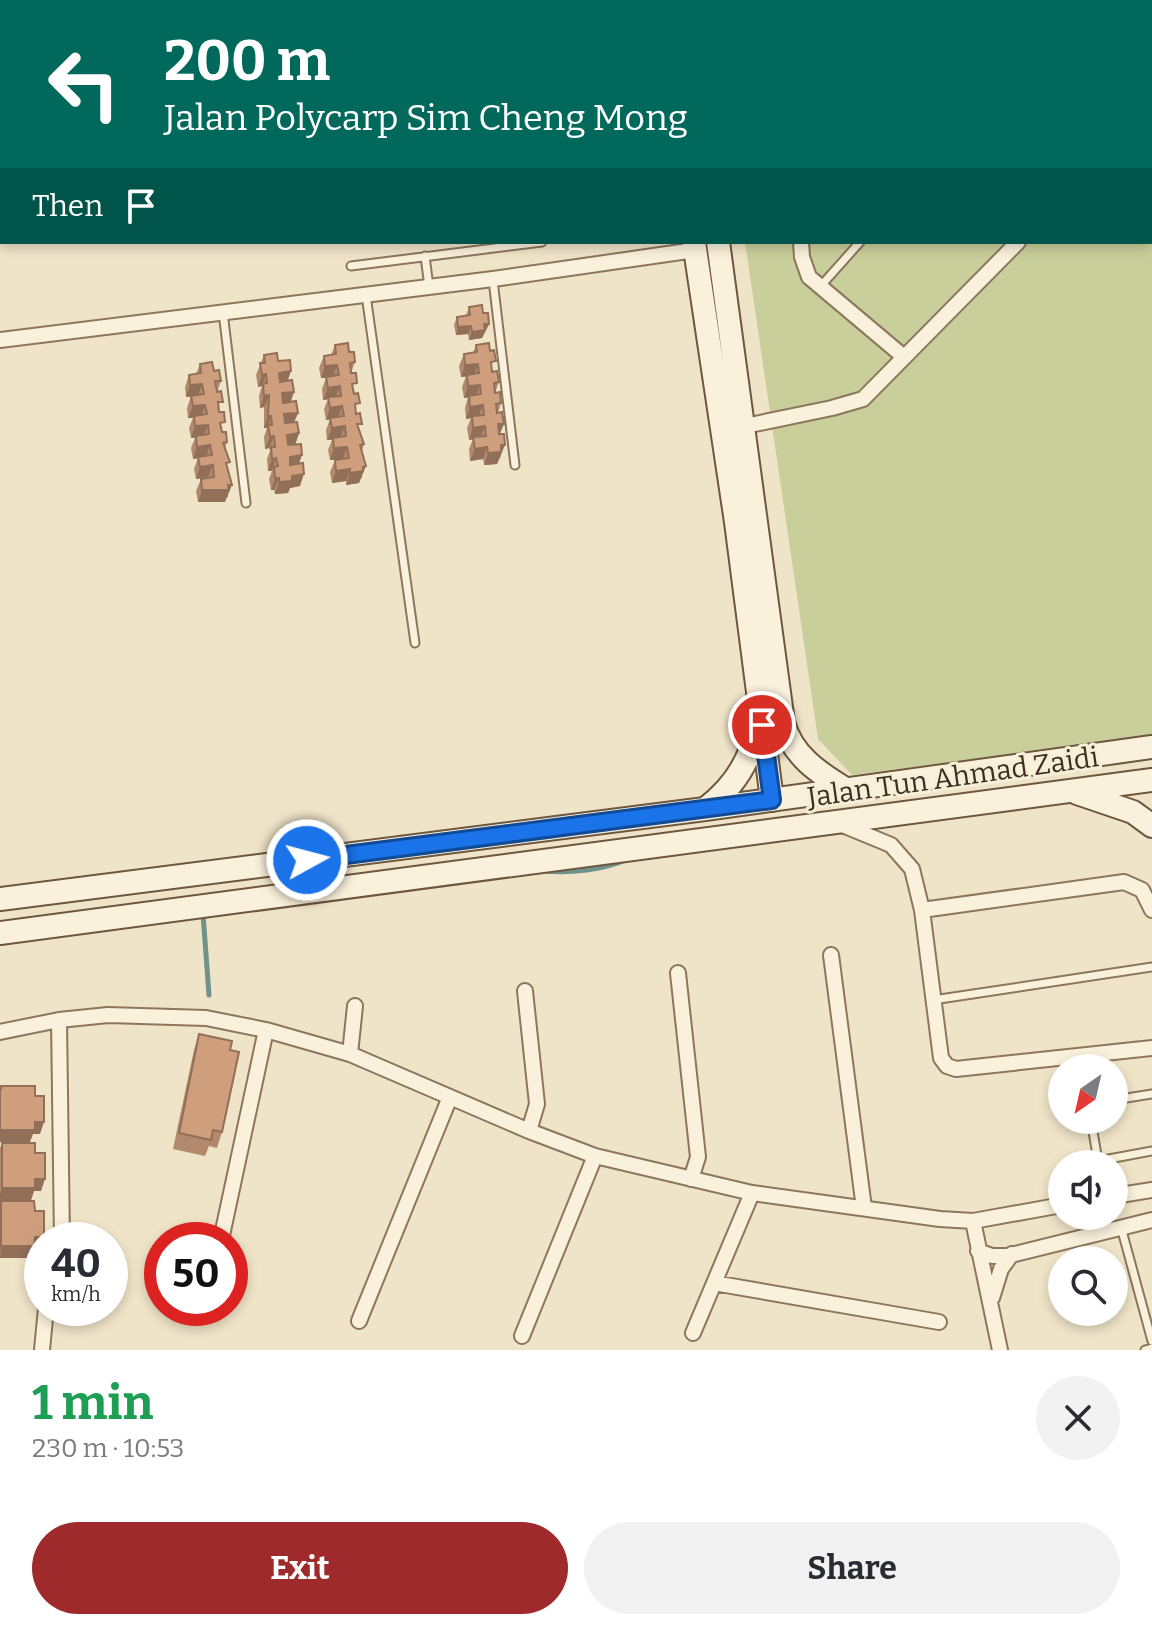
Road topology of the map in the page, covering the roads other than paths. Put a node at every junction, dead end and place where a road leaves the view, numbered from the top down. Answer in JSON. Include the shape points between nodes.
{"nodes":[{"id":1,"x":525,"y":244,"type":"edge"},
{"id":2,"x":718,"y":244,"type":"edge"},
{"id":3,"x":801,"y":244,"type":"edge"},
{"id":4,"x":858,"y":244,"type":"edge"},
{"id":5,"x":1016,"y":244,"type":"edge"},
{"id":6,"x":697,"y":245,"type":"edge"},
{"id":7,"x":663,"y":248,"type":"edge"},
{"id":8,"x":425,"y":256,"type":"junction"},
{"id":9,"x":351,"y":266,"type":"dead end"},
{"id":10,"x":493,"y":279,"type":"junction"},
{"id":11,"x":429,"y":287,"type":"junction"},
{"id":12,"x":819,"y":288,"type":"junction"},
{"id":13,"x":366,"y":295,"type":"junction"},
{"id":14,"x":728,"y":308,"type":"junction"},
{"id":15,"x":223,"y":312,"type":"junction"},
{"id":16,"x":0,"y":340,"type":"edge"},
{"id":17,"x":904,"y":357,"type":"junction"},
{"id":18,"x":745,"y":426,"type":"junction"},
{"id":19,"x":515,"y":465,"type":"dead end"},
{"id":20,"x":246,"y":503,"type":"dead end"},
{"id":21,"x":736,"y":522,"type":"junction"},
{"id":22,"x":415,"y":643,"type":"dead end"},
{"id":23,"x":759,"y":706,"type":"junction"},
{"id":24,"x":1152,"y":747,"type":"edge"},
{"id":25,"x":1152,"y":780,"type":"edge"},
{"id":26,"x":847,"y":790,"type":"junction"},
{"id":27,"x":1069,"y":791,"type":"junction"},
{"id":28,"x":772,"y":800,"type":"junction"},
{"id":29,"x":705,"y":809,"type":"junction"},
{"id":30,"x":837,"y":823,"type":"junction"},
{"id":31,"x":1152,"y":826,"type":"edge"},
{"id":32,"x":0,"y":899,"type":"edge"},
{"id":33,"x":922,"y":910,"type":"junction"},
{"id":34,"x":1152,"y":910,"type":"edge"},
{"id":35,"x":0,"y":933,"type":"edge"},
{"id":36,"x":831,"y":955,"type":"dead end"},
{"id":37,"x":1152,"y":967,"type":"edge"},
{"id":38,"x":678,"y":973,"type":"dead end"},
{"id":39,"x":525,"y":991,"type":"dead end"},
{"id":40,"x":933,"y":1000,"type":"junction"},
{"id":41,"x":355,"y":1006,"type":"dead end"},
{"id":42,"x":59,"y":1020,"type":"junction"},
{"id":43,"x":266,"y":1030,"type":"junction"},
{"id":44,"x":0,"y":1032,"type":"edge"},
{"id":45,"x":1152,"y":1048,"type":"edge"},
{"id":46,"x":350,"y":1054,"type":"junction"},
{"id":47,"x":1152,"y":1094,"type":"edge"},
{"id":48,"x":450,"y":1097,"type":"junction"},
{"id":49,"x":1128,"y":1098,"type":"edge"},
{"id":50,"x":529,"y":1131,"type":"junction"},
{"id":51,"x":1152,"y":1151,"type":"edge"},
{"id":52,"x":595,"y":1156,"type":"junction"},
{"id":53,"x":1128,"y":1156,"type":"edge"},
{"id":54,"x":691,"y":1179,"type":"junction"},
{"id":55,"x":1152,"y":1190,"type":"edge"},
{"id":56,"x":752,"y":1193,"type":"junction"},
{"id":57,"x":1128,"y":1194,"type":"edge"},
{"id":58,"x":864,"y":1208,"type":"junction"},
{"id":59,"x":1048,"y":1208,"type":"edge"},
{"id":60,"x":1152,"y":1220,"type":"edge"},
{"id":61,"x":973,"y":1221,"type":"junction"},
{"id":62,"x":62,"y":1222,"type":"edge"},
{"id":63,"x":225,"y":1222,"type":"edge"},
{"id":64,"x":1128,"y":1225,"type":"edge"},
{"id":65,"x":1109,"y":1230,"type":"edge"},
{"id":66,"x":1122,"y":1230,"type":"edge"},
{"id":67,"x":978,"y":1251,"type":"junction"},
{"id":68,"x":1012,"y":1254,"type":"junction"},
{"id":69,"x":714,"y":1283,"type":"junction"},
{"id":70,"x":991,"y":1302,"type":"junction"},
{"id":71,"x":359,"y":1321,"type":"dead end"},
{"id":72,"x":939,"y":1322,"type":"dead end"},
{"id":73,"x":44,"y":1326,"type":"edge"},
{"id":74,"x":693,"y":1333,"type":"dead end"},
{"id":75,"x":522,"y":1336,"type":"dead end"},
{"id":76,"x":1152,"y":1341,"type":"edge"},
{"id":77,"x":1152,"y":1348,"type":"edge"},
{"id":78,"x":42,"y":1350,"type":"edge"},
{"id":79,"x":1000,"y":1350,"type":"edge"},
{"id":80,"x":1145,"y":1350,"type":"edge"}],
"edges":[{"from":1,"to":8,"type":"lane"},
{"from":2,"to":14,"type":"main road"},
{"from":3,"to":12,"type":"street","via":[[809,277]]},
{"from":4,"to":12,"type":"lane"},
{"from":5,"to":17,"type":"street"},
{"from":6,"to":7,"type":"street"},
{"from":6,"to":14,"type":"main road","via":[[716,270]]},
{"from":6,"to":21,"type":"main road"},
{"from":7,"to":10,"type":"street"},
{"from":8,"to":9,"type":"lane"},
{"from":8,"to":11,"type":"lane"},
{"from":10,"to":11,"type":"street"},
{"from":10,"to":19,"type":"lane"},
{"from":11,"to":13,"type":"street"},
{"from":12,"to":17,"type":"street"},
{"from":13,"to":15,"type":"street"},
{"from":13,"to":22,"type":"lane"},
{"from":14,"to":18,"type":"main road"},
{"from":15,"to":16,"type":"street"},
{"from":15,"to":20,"type":"lane"},
{"from":17,"to":18,"type":"street","via":[[863,399]]},
{"from":18,"to":21,"type":"main road","via":[[737,458]]},
{"from":18,"to":26,"type":"main road","via":[[786,733],[812,769]]},
{"from":21,"to":23,"type":"main road"},
{"from":23,"to":28,"type":"main road"},
{"from":23,"to":29,"type":"main road","via":[[755,739],[743,766]]},
{"from":24,"to":26,"type":"main road","name":"Jalan Tun Ahmad Zaidi"},
{"from":25,"to":27,"type":"main road","name":"Jalan Tun Ahmad Zaidi"},
{"from":26,"to":28,"type":"main road","name":"Jalan Tun Ahmad Zaidi"},
{"from":27,"to":30,"type":"main road","name":"Jalan Tun Ahmad Zaidi"},
{"from":27,"to":31,"type":"main road","via":[[1133,812]]},
{"from":28,"to":29,"type":"main road","name":"Jalan Tun Ahmad Zaidi"},
{"from":29,"to":32,"type":"main road","name":"Jalan Tun Ahmad Zaidi"},
{"from":30,"to":33,"type":"street","via":[[891,845],[912,869]]},
{"from":30,"to":35,"type":"main road","name":"Jalan Tun Ahmad Zaidi"},
{"from":33,"to":34,"type":"street","via":[[1124,882],[1142,890]]},
{"from":33,"to":40,"type":"street"},
{"from":36,"to":58,"type":"street"},
{"from":37,"to":40,"type":"lane"},
{"from":38,"to":54,"type":"street","via":[[698,1157]]},
{"from":39,"to":50,"type":"street","via":[[537,1104]]},
{"from":40,"to":45,"type":"street","via":[[941,1058],[956,1069]]},
{"from":41,"to":46,"type":"street"},
{"from":42,"to":43,"type":"street","via":[[168,1016]]},
{"from":42,"to":44,"type":"street"},
{"from":42,"to":62,"type":"street"},
{"from":43,"to":46,"type":"street"},
{"from":43,"to":63,"type":"street"},
{"from":46,"to":48,"type":"street"},
{"from":47,"to":49,"type":"lane"},
{"from":48,"to":50,"type":"street"},
{"from":48,"to":71,"type":"street"},
{"from":50,"to":52,"type":"street"},
{"from":51,"to":53,"type":"lane"},
{"from":52,"to":54,"type":"street"},
{"from":52,"to":75,"type":"street"},
{"from":54,"to":56,"type":"street"},
{"from":55,"to":57,"type":"street"},
{"from":56,"to":58,"type":"street"},
{"from":56,"to":69,"type":"street"},
{"from":58,"to":61,"type":"street"},
{"from":59,"to":61,"type":"street"},
{"from":60,"to":64,"type":"street"},
{"from":61,"to":67,"type":"street"},
{"from":65,"to":68,"type":"street"},
{"from":66,"to":76,"type":"lane"},
{"from":67,"to":68,"type":"street"},
{"from":67,"to":70,"type":"street"},
{"from":68,"to":70,"type":"street","via":[[998,1276]]},
{"from":69,"to":72,"type":"street"},
{"from":69,"to":74,"type":"street"},
{"from":70,"to":79,"type":"street"},
{"from":73,"to":78,"type":"street"},
{"from":77,"to":80,"type":"lane"}]}
